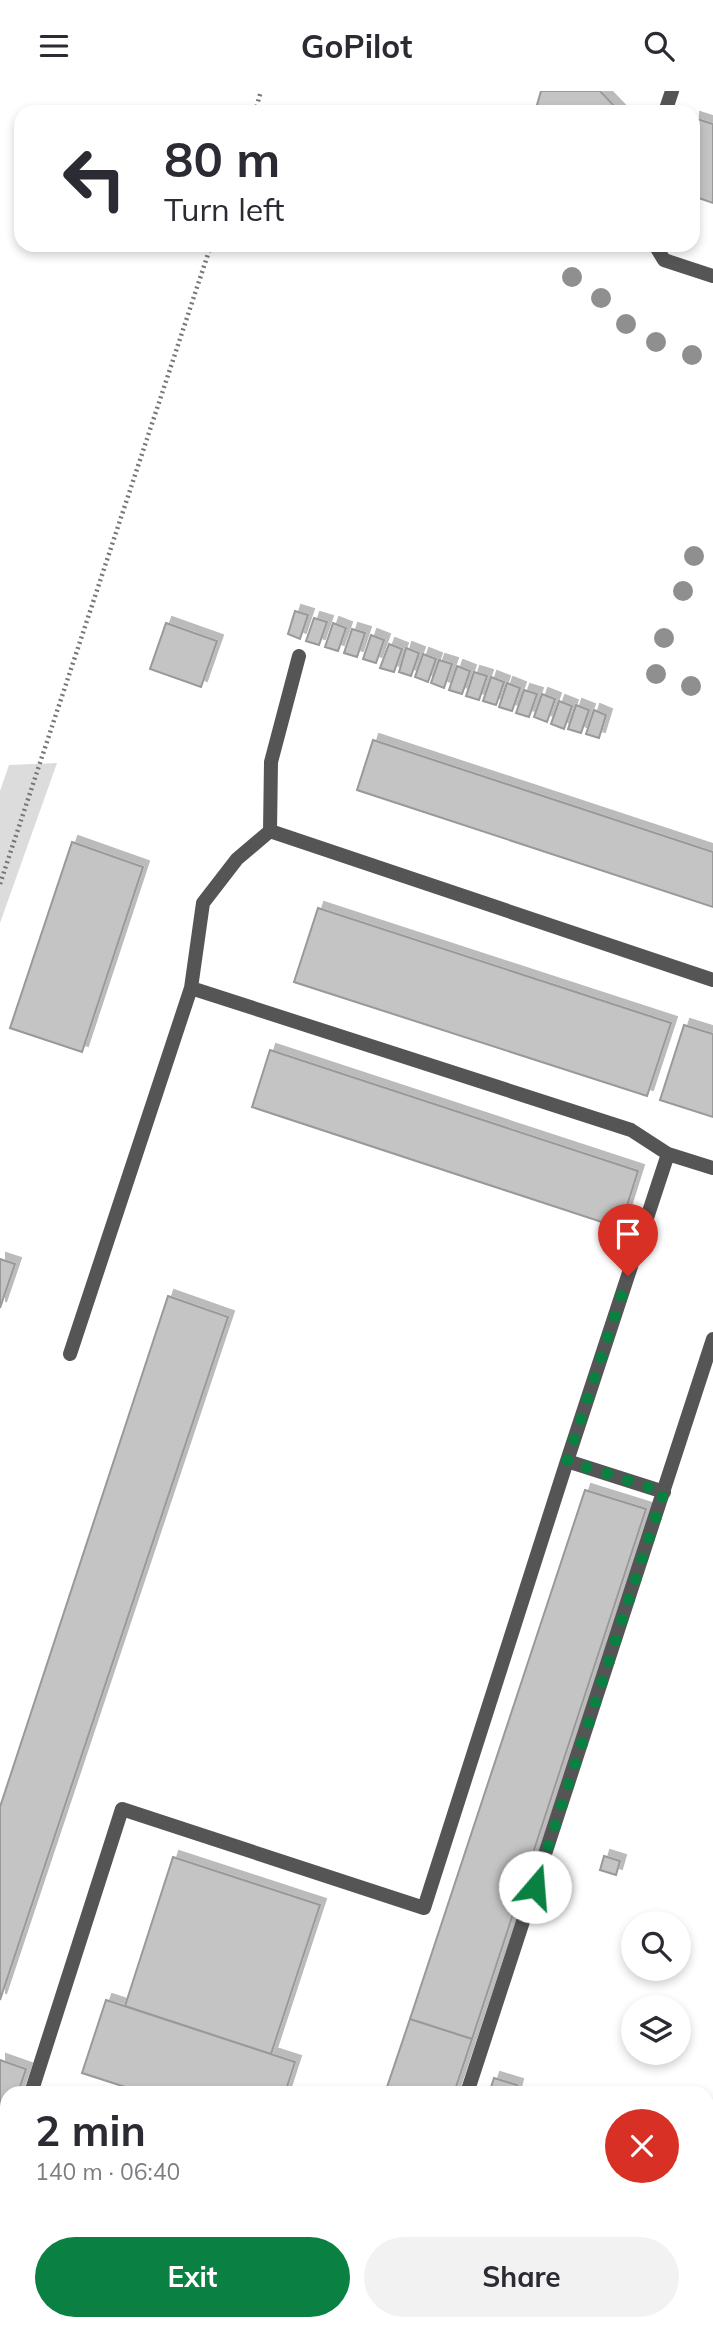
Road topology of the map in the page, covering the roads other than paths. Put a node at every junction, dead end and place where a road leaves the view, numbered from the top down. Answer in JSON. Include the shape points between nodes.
{"nodes":[{"id":1,"x":659,"y":252,"type":"edge"},
{"id":2,"x":713,"y":276,"type":"edge"},
{"id":3,"x":299,"y":656,"type":"dead end"},
{"id":4,"x":270,"y":831,"type":"junction"},
{"id":5,"x":713,"y":980,"type":"edge"},
{"id":6,"x":191,"y":988,"type":"junction"},
{"id":7,"x":668,"y":1154,"type":"junction"},
{"id":8,"x":713,"y":1168,"type":"edge"},
{"id":9,"x":713,"y":1339,"type":"edge"},
{"id":10,"x":70,"y":1354,"type":"dead end"},
{"id":11,"x":567,"y":1461,"type":"junction"},
{"id":12,"x":664,"y":1492,"type":"junction"},
{"id":13,"x":33,"y":2086,"type":"edge"},
{"id":14,"x":469,"y":2086,"type":"edge"}],
"edges":[{"from":1,"to":2,"type":"lane","via":[[664,260]]},
{"from":3,"to":4,"type":"lane","via":[[271,762]]},
{"from":4,"to":5,"type":"lane"},
{"from":4,"to":6,"type":"lane","via":[[236,859],[203,903]]},
{"from":6,"to":7,"type":"lane","via":[[631,1130]]},
{"from":6,"to":10,"type":"lane"},
{"from":7,"to":8,"type":"lane"},
{"from":7,"to":11,"type":"lane"},
{"from":9,"to":12,"type":"lane"},
{"from":11,"to":12,"type":"lane"},
{"from":11,"to":13,"type":"lane","via":[[424,1908],[122,1809]]},
{"from":12,"to":14,"type":"lane"}]}
